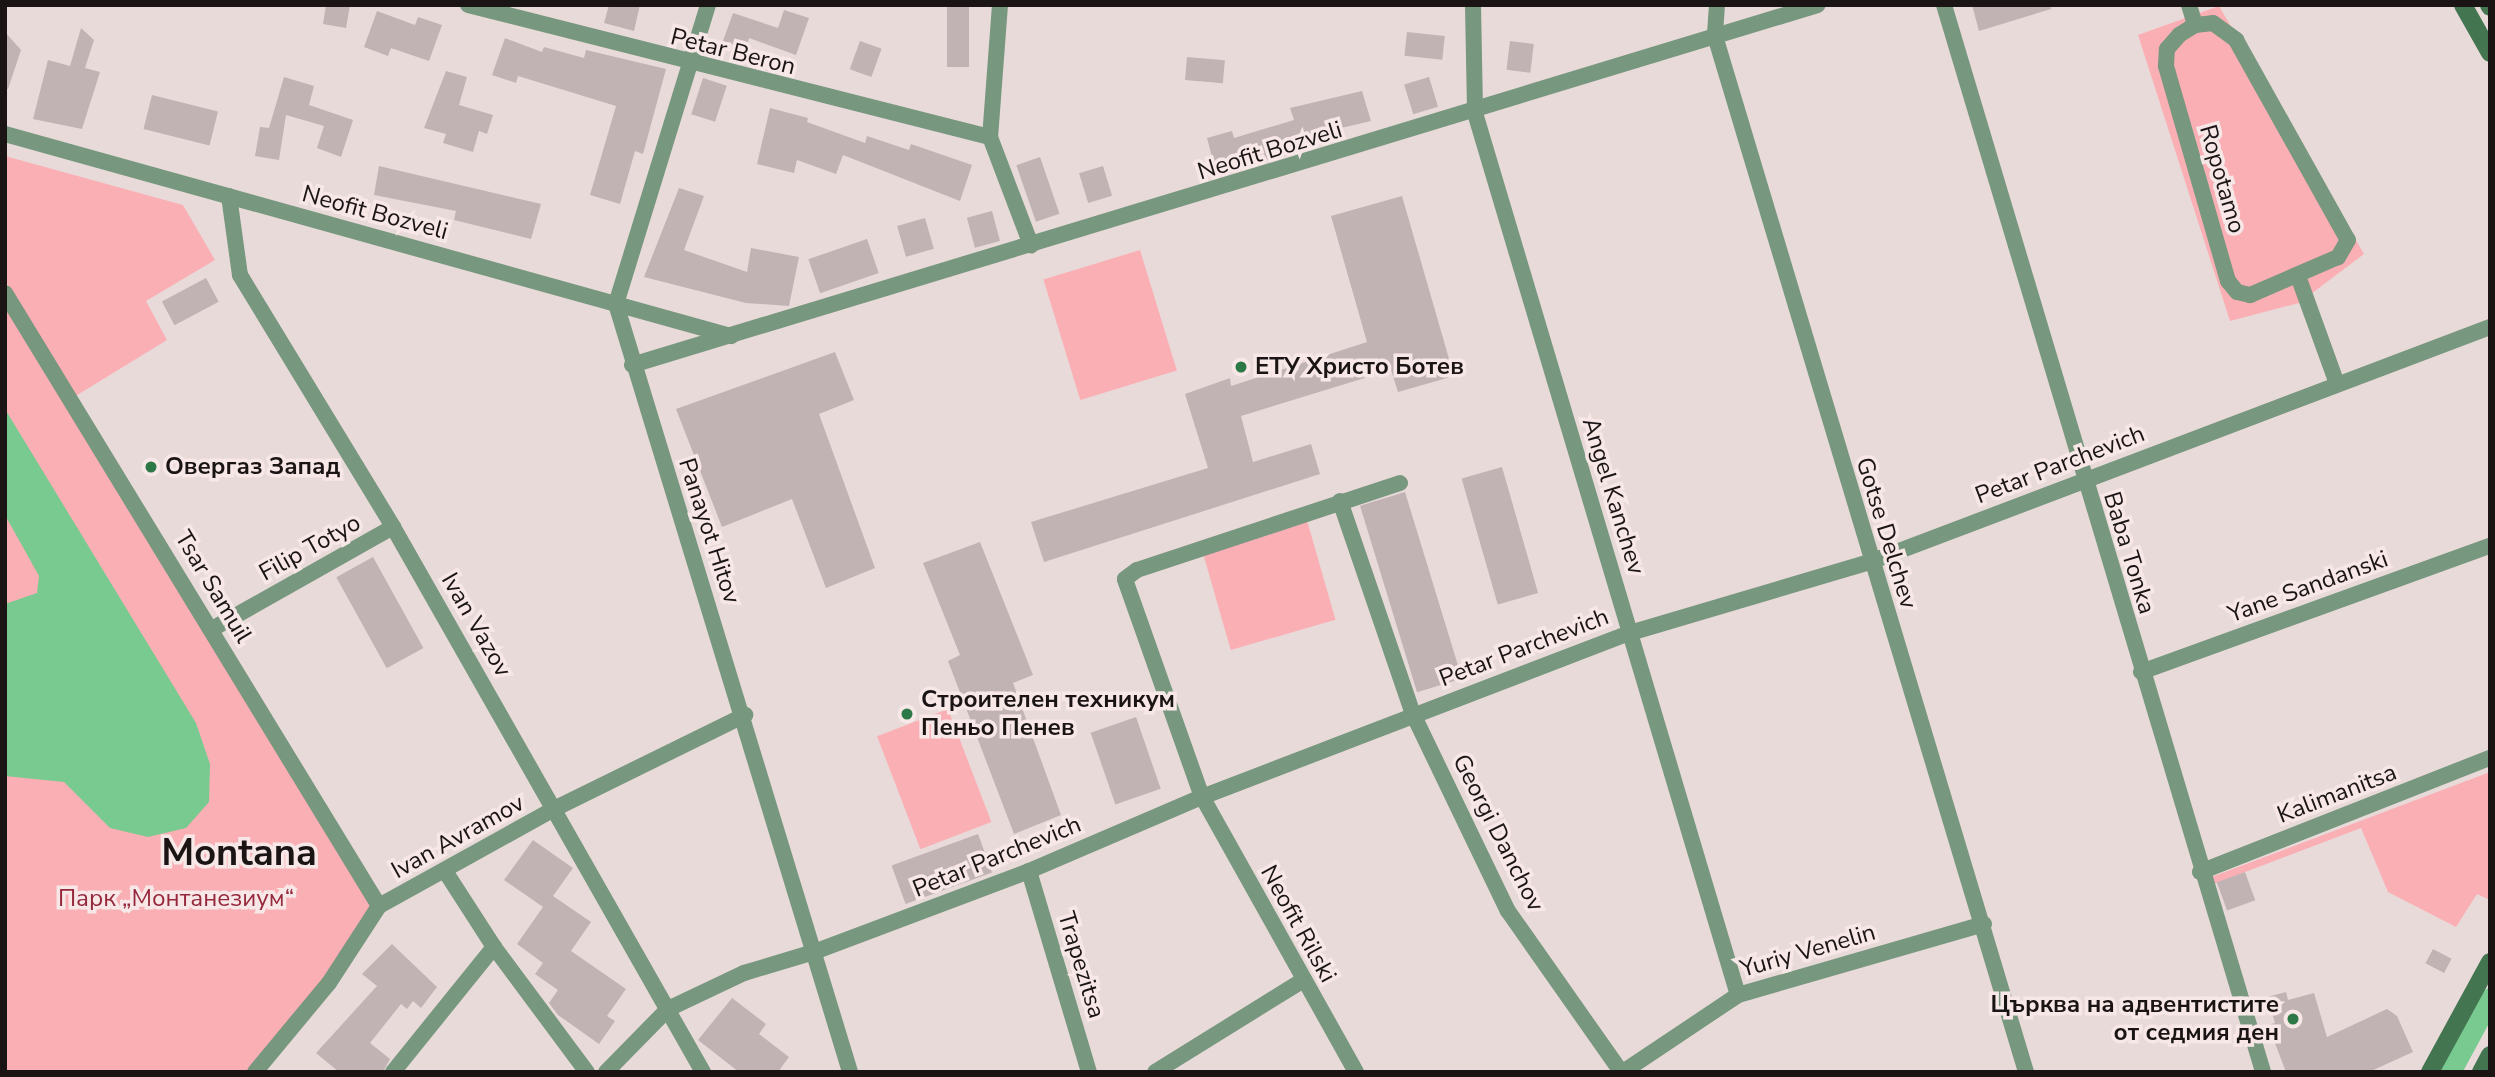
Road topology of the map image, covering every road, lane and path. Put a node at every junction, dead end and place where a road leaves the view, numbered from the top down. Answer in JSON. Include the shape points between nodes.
{"nodes":[{"id":1,"x":468,"y":5,"type":"edge"},
{"id":2,"x":708,"y":5,"type":"edge"},
{"id":3,"x":1000,"y":5,"type":"edge"},
{"id":4,"x":1473,"y":5,"type":"edge"},
{"id":5,"x":1717,"y":5,"type":"edge"},
{"id":6,"x":1818,"y":5,"type":"edge"},
{"id":7,"x":1944,"y":5,"type":"edge"},
{"id":8,"x":2189,"y":5,"type":"edge"},
{"id":9,"x":2463,"y":5,"type":"edge"},
{"id":10,"x":2195,"y":25,"type":"junction"},
{"id":11,"x":1715,"y":36,"type":"junction"},
{"id":12,"x":2490,"y":53,"type":"edge"},
{"id":13,"x":691,"y":65,"type":"junction"},
{"id":14,"x":1475,"y":113,"type":"junction"},
{"id":15,"x":5,"y":134,"type":"edge"},
{"id":16,"x":990,"y":136,"type":"junction"},
{"id":17,"x":229,"y":196,"type":"junction"},
{"id":18,"x":1031,"y":246,"type":"junction"},
{"id":19,"x":2298,"y":276,"type":"junction"},
{"id":20,"x":5,"y":293,"type":"edge"},
{"id":21,"x":616,"y":304,"type":"junction"},
{"id":22,"x":2490,"y":327,"type":"edge"},
{"id":23,"x":733,"y":336,"type":"junction"},
{"id":24,"x":632,"y":365,"type":"junction"},
{"id":25,"x":2337,"y":384,"type":"junction"},
{"id":26,"x":2083,"y":480,"type":"junction"},
{"id":27,"x":1400,"y":483,"type":"dead end"},
{"id":28,"x":1340,"y":501,"type":"junction"},
{"id":29,"x":393,"y":527,"type":"junction"},
{"id":30,"x":2490,"y":546,"type":"edge"},
{"id":31,"x":1870,"y":562,"type":"junction"},
{"id":32,"x":212,"y":629,"type":"junction"},
{"id":33,"x":1630,"y":633,"type":"junction"},
{"id":34,"x":2141,"y":672,"type":"junction"},
{"id":35,"x":1413,"y":714,"type":"junction"},
{"id":36,"x":744,"y":715,"type":"junction"},
{"id":37,"x":2490,"y":758,"type":"edge"},
{"id":38,"x":1202,"y":797,"type":"junction"},
{"id":39,"x":556,"y":808,"type":"junction"},
{"id":40,"x":445,"y":871,"type":"junction"},
{"id":41,"x":1030,"y":871,"type":"junction"},
{"id":42,"x":2200,"y":872,"type":"junction"},
{"id":43,"x":379,"y":906,"type":"junction"},
{"id":44,"x":1984,"y":924,"type":"junction"},
{"id":45,"x":494,"y":947,"type":"junction"},
{"id":46,"x":814,"y":952,"type":"junction"},
{"id":47,"x":2490,"y":962,"type":"edge"},
{"id":48,"x":1302,"y":981,"type":"junction"},
{"id":49,"x":1738,"y":995,"type":"junction"},
{"id":50,"x":668,"y":1009,"type":"junction"},
{"id":51,"x":2490,"y":1055,"type":"edge"},
{"id":52,"x":255,"y":1072,"type":"edge"},
{"id":53,"x":393,"y":1072,"type":"edge"},
{"id":54,"x":587,"y":1072,"type":"edge"},
{"id":55,"x":606,"y":1072,"type":"edge"},
{"id":56,"x":702,"y":1072,"type":"edge"},
{"id":57,"x":850,"y":1072,"type":"edge"},
{"id":58,"x":1089,"y":1072,"type":"edge"},
{"id":59,"x":1155,"y":1072,"type":"edge"},
{"id":60,"x":1356,"y":1072,"type":"edge"},
{"id":61,"x":1622,"y":1072,"type":"edge"},
{"id":62,"x":2026,"y":1072,"type":"edge"},
{"id":63,"x":2263,"y":1072,"type":"edge"},
{"id":64,"x":2430,"y":1072,"type":"edge"},
{"id":65,"x":2481,"y":1072,"type":"edge"}],
"edges":[{"from":1,"to":13,"type":"street","name":"Petar Beron"},
{"from":2,"to":13,"type":"street"},
{"from":3,"to":16,"type":"street"},
{"from":4,"to":14,"type":"street","name":"Angel Kanchev"},
{"from":5,"to":11,"type":"street","name":"Gotse Delchev"},
{"from":6,"to":11,"type":"street","name":"Neofit Bozveli"},
{"from":7,"to":26,"type":"street","name":"Baba Tonka"},
{"from":8,"to":10,"type":"street"},
{"from":9,"to":12,"type":"main road"},
{"from":10,"to":19,"type":"street","name":"Ropotamo","via":[[2222,27],[2236,40],[2346,234],[2343,254]]},
{"from":10,"to":19,"type":"street","name":"Ropotamo","via":[[2171,42],[2166,66],[2228,281],[2250,295]]},
{"from":11,"to":14,"type":"street","name":"Neofit Bozveli"},
{"from":11,"to":31,"type":"street","name":"Gotse Delchev"},
{"from":13,"to":16,"type":"street","name":"Petar Beron"},
{"from":13,"to":21,"type":"street"},
{"from":14,"to":18,"type":"street","name":"Neofit Bozveli"},
{"from":14,"to":33,"type":"street","name":"Angel Kanchev"},
{"from":15,"to":17,"type":"street","name":"Neofit Bozveli"},
{"from":16,"to":18,"type":"street"},
{"from":17,"to":21,"type":"street","name":"Neofit Bozveli"},
{"from":17,"to":29,"type":"street","name":"Ivan Vazov","via":[[240,275]]},
{"from":18,"to":23,"type":"street","name":"Neofit Bozveli"},
{"from":19,"to":25,"type":"street"},
{"from":20,"to":32,"type":"street","name":"Tsar Samuil"},
{"from":21,"to":23,"type":"street","name":"Neofit Bozveli"},
{"from":21,"to":24,"type":"street","name":"Panayot Hitov"},
{"from":22,"to":25,"type":"street","name":"Petar Parchevich"},
{"from":23,"to":24,"type":"street","name":"Neofit Bozveli"},
{"from":24,"to":36,"type":"street","name":"Panayot Hitov"},
{"from":25,"to":26,"type":"street","name":"Petar Parchevich"},
{"from":26,"to":31,"type":"street","name":"Petar Parchevich"},
{"from":26,"to":34,"type":"street","name":"Baba Tonka"},
{"from":27,"to":28,"type":"street"},
{"from":28,"to":35,"type":"street","name":"Georgi Danchov"},
{"from":28,"to":38,"type":"street","name":"Neofit Rilski","via":[[1137,569],[1125,579]]},
{"from":29,"to":32,"type":"street","name":"Filip Totyo"},
{"from":29,"to":39,"type":"street","name":"Ivan Vazov"},
{"from":30,"to":34,"type":"street","name":"Yane Sandanski"},
{"from":31,"to":33,"type":"street","name":"Petar Parchevich"},
{"from":31,"to":44,"type":"street","name":"Gotse Delchev"},
{"from":32,"to":43,"type":"street","name":"Tsar Samuil"},
{"from":33,"to":35,"type":"street","name":"Petar Parchevich"},
{"from":33,"to":49,"type":"street","name":"Angel Kanchev"},
{"from":34,"to":42,"type":"street","name":"Baba Tonka"},
{"from":35,"to":38,"type":"street","name":"Petar Parchevich"},
{"from":35,"to":61,"type":"street","name":"Georgi Danchov","via":[[1508,911]]},
{"from":36,"to":39,"type":"street","name":"Ivan Avramov"},
{"from":36,"to":46,"type":"street","name":"Panayot Hitov"},
{"from":37,"to":42,"type":"street","name":"Kalimanitsa"},
{"from":38,"to":41,"type":"street","name":"Petar Parchevich"},
{"from":38,"to":48,"type":"street","name":"Neofit Rilski"},
{"from":39,"to":40,"type":"street","name":"Ivan Avramov"},
{"from":39,"to":50,"type":"street","name":"Ivan Vazov"},
{"from":40,"to":43,"type":"street","name":"Ivan Avramov"},
{"from":40,"to":45,"type":"street"},
{"from":41,"to":46,"type":"street","name":"Petar Parchevich"},
{"from":41,"to":58,"type":"street","name":"Trapezitsa"},
{"from":42,"to":63,"type":"street","name":"Baba Tonka"},
{"from":43,"to":52,"type":"street","name":"Ivan Avramov","via":[[329,984]]},
{"from":44,"to":49,"type":"street","name":"Yuriy Venelin"},
{"from":44,"to":62,"type":"street","name":"Gotse Delchev"},
{"from":45,"to":53,"type":"street"},
{"from":45,"to":54,"type":"street"},
{"from":46,"to":50,"type":"street","name":"Petar Parchevich","via":[[744,973]]},
{"from":46,"to":57,"type":"street","name":"Panayot Hitov"},
{"from":47,"to":64,"type":"main road"},
{"from":48,"to":59,"type":"street"},
{"from":48,"to":60,"type":"street","name":"Neofit Rilski"},
{"from":49,"to":61,"type":"street","name":"Yuriy Venelin"},
{"from":50,"to":55,"type":"street","name":"Petar Parchevich"},
{"from":50,"to":56,"type":"street","name":"Ivan Vazov"},
{"from":51,"to":65,"type":"main road"}]}
